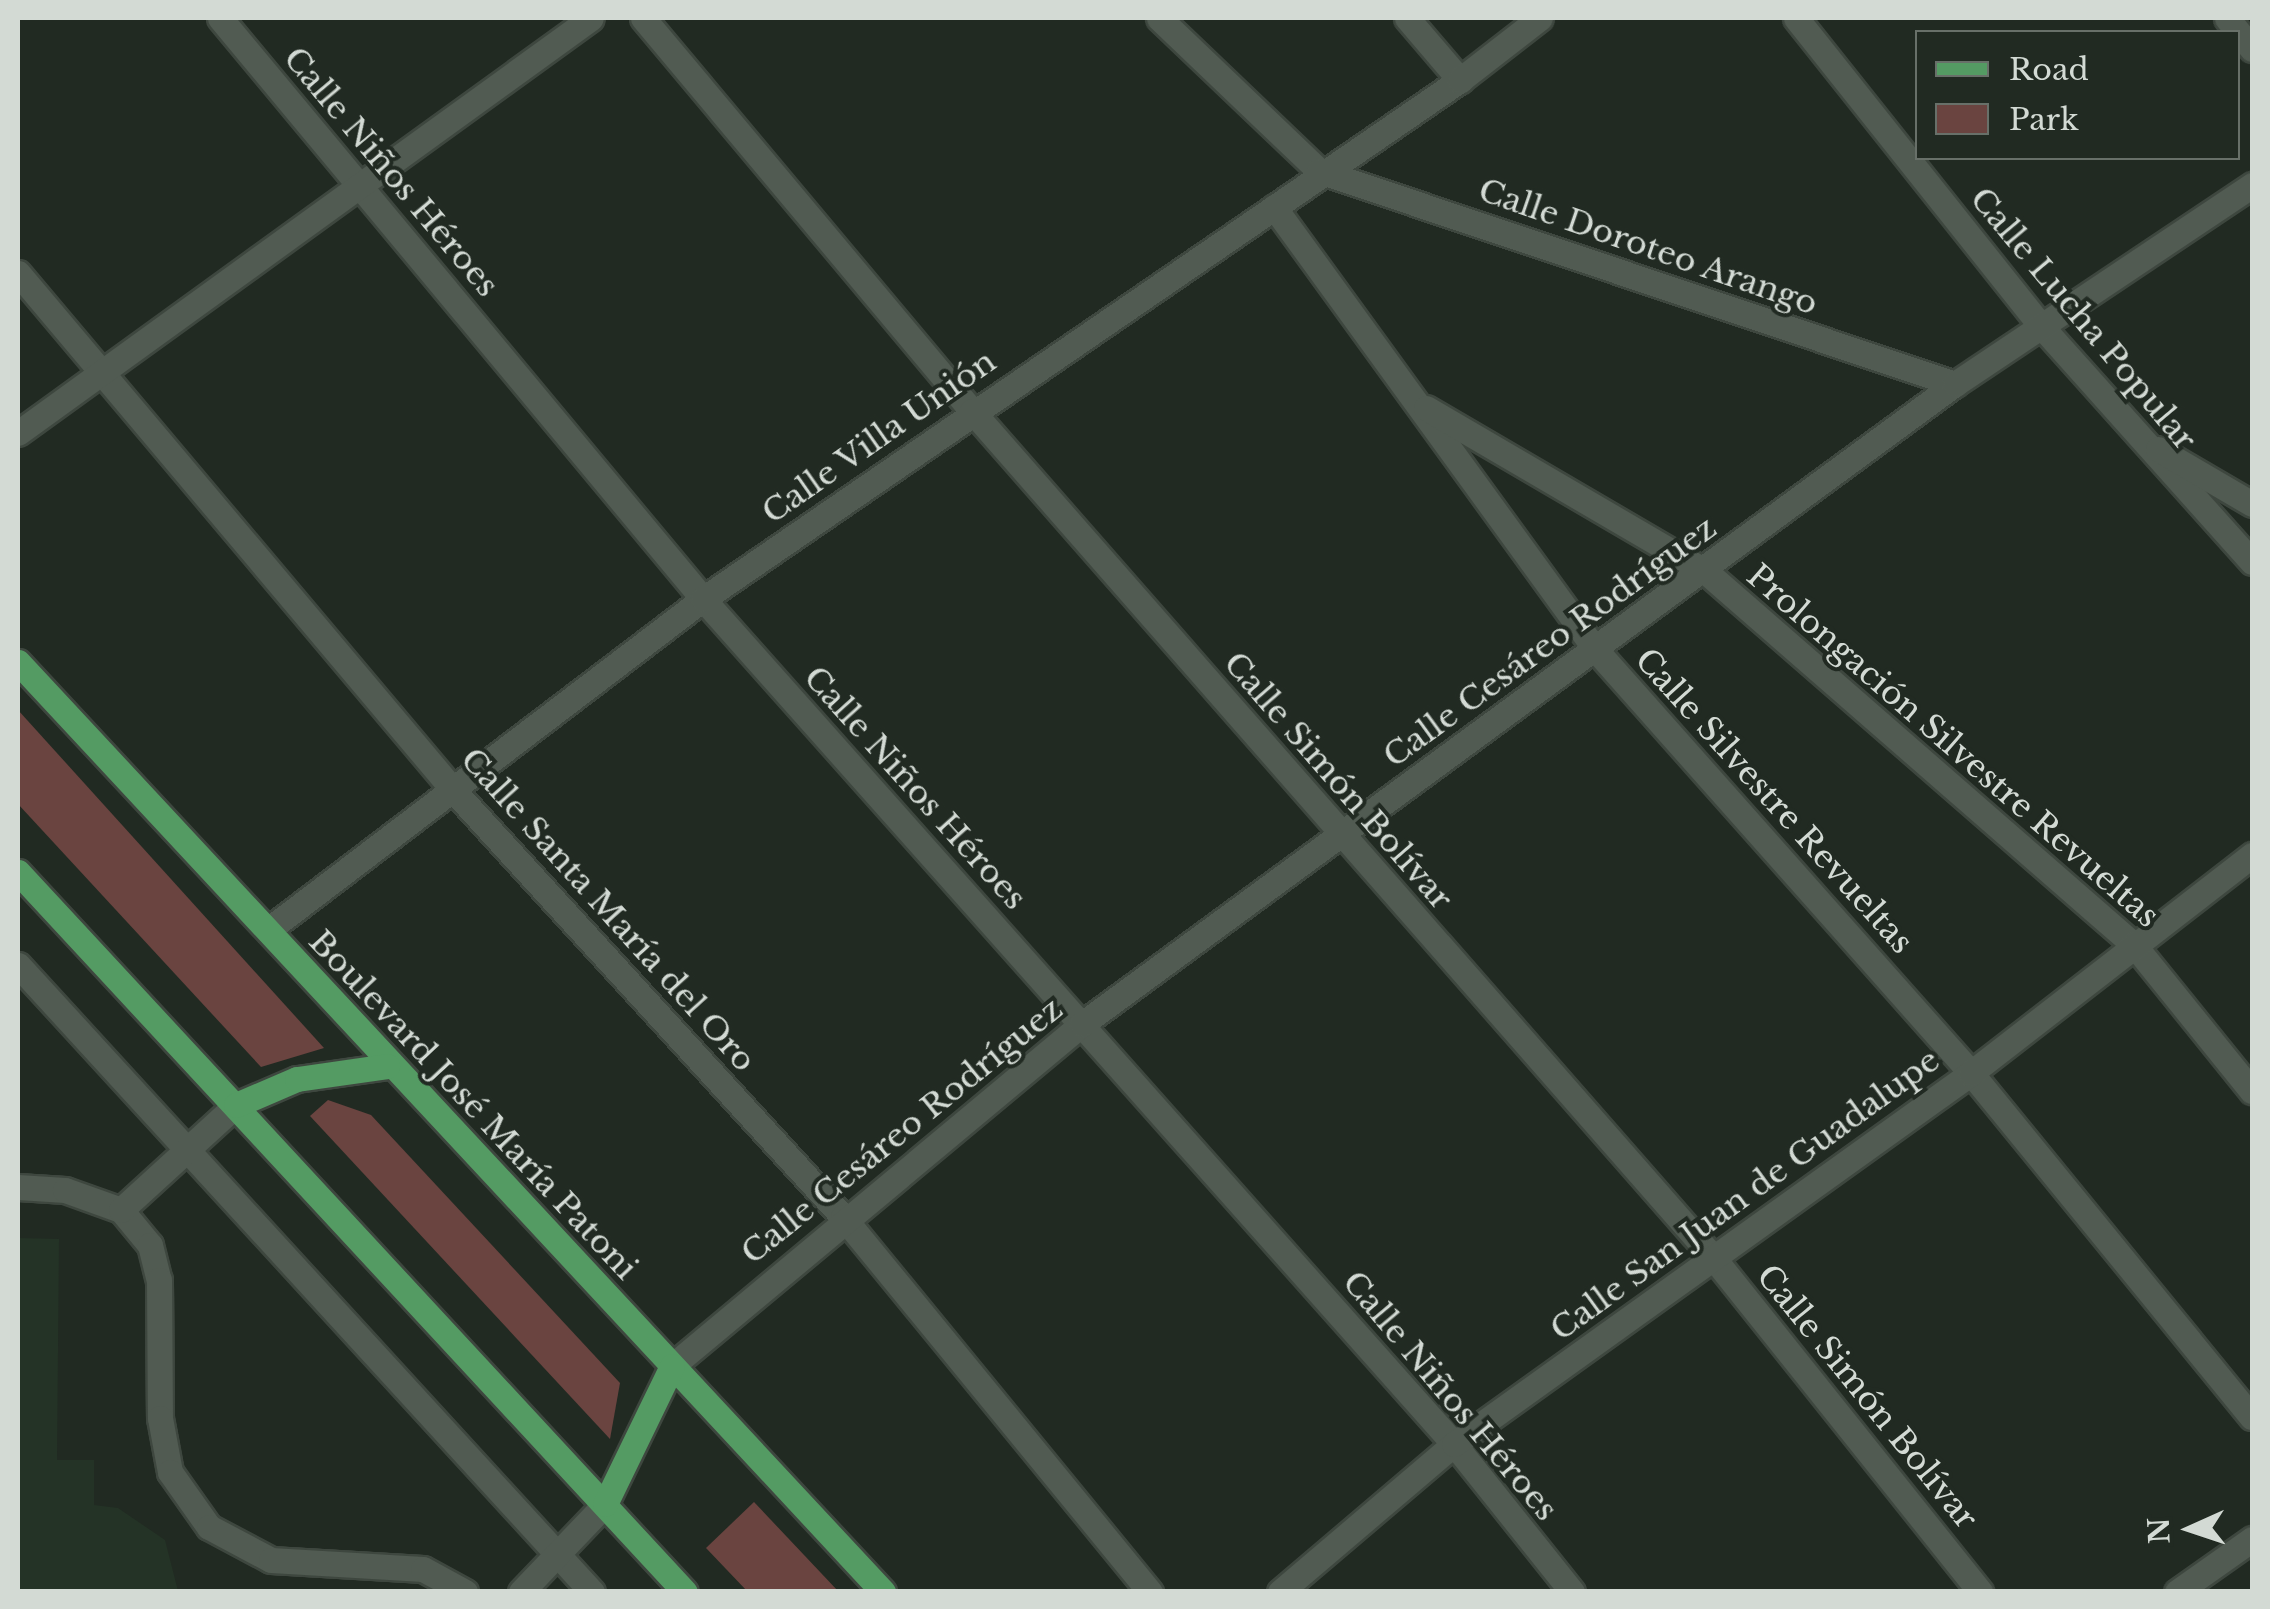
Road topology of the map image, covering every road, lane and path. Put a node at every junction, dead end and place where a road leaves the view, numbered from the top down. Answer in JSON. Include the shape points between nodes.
{"nodes":[{"id":1,"x":220,"y":18,"type":"edge"},
{"id":2,"x":591,"y":18,"type":"edge"},
{"id":3,"x":643,"y":18,"type":"edge"},
{"id":4,"x":1159,"y":18,"type":"edge"},
{"id":5,"x":1407,"y":18,"type":"edge"},
{"id":6,"x":1540,"y":18,"type":"edge"},
{"id":7,"x":1796,"y":18,"type":"edge"},
{"id":8,"x":1460,"y":80,"type":"junction"},
{"id":9,"x":1320,"y":172,"type":"junction"},
{"id":10,"x":357,"y":181,"type":"junction"},
{"id":11,"x":2252,"y":186,"type":"edge"},
{"id":12,"x":1274,"y":207,"type":"junction"},
{"id":13,"x":18,"y":272,"type":"edge"},
{"id":14,"x":2042,"y":327,"type":"junction"},
{"id":15,"x":102,"y":371,"type":"junction"},
{"id":16,"x":1955,"y":384,"type":"junction"},
{"id":17,"x":1417,"y":403,"type":"junction"},
{"id":18,"x":972,"y":412,"type":"junction"},
{"id":19,"x":18,"y":434,"type":"edge"},
{"id":20,"x":2137,"y":436,"type":"junction"},
{"id":21,"x":2252,"y":504,"type":"edge"},
{"id":22,"x":2252,"y":562,"type":"edge"},
{"id":23,"x":1705,"y":572,"type":"junction"},
{"id":24,"x":703,"y":599,"type":"junction"},
{"id":25,"x":1595,"y":649,"type":"junction"},
{"id":26,"x":18,"y":662,"type":"edge"},
{"id":27,"x":454,"y":791,"type":"junction"},
{"id":28,"x":1341,"y":834,"type":"junction"},
{"id":29,"x":2252,"y":855,"type":"edge"},
{"id":30,"x":18,"y":872,"type":"edge"},
{"id":31,"x":268,"y":930,"type":"junction"},
{"id":32,"x":2134,"y":944,"type":"junction"},
{"id":33,"x":18,"y":965,"type":"edge"},
{"id":34,"x":1082,"y":1024,"type":"junction"},
{"id":35,"x":387,"y":1066,"type":"junction"},
{"id":36,"x":1971,"y":1073,"type":"junction"},
{"id":37,"x":2252,"y":1091,"type":"edge"},
{"id":38,"x":236,"y":1105,"type":"junction"},
{"id":39,"x":187,"y":1150,"type":"junction"},
{"id":40,"x":18,"y":1187,"type":"edge"},
{"id":41,"x":120,"y":1210,"type":"junction"},
{"id":42,"x":843,"y":1217,"type":"junction"},
{"id":43,"x":1712,"y":1256,"type":"junction"},
{"id":44,"x":672,"y":1366,"type":"junction"},
{"id":45,"x":2252,"y":1417,"type":"edge"},
{"id":46,"x":1454,"y":1444,"type":"junction"},
{"id":47,"x":605,"y":1504,"type":"junction"},
{"id":48,"x":2252,"y":1539,"type":"edge"},
{"id":49,"x":558,"y":1556,"type":"junction"},
{"id":50,"x":466,"y":1592,"type":"edge"},
{"id":51,"x":522,"y":1592,"type":"edge"},
{"id":52,"x":592,"y":1592,"type":"edge"},
{"id":53,"x":685,"y":1592,"type":"edge"},
{"id":54,"x":883,"y":1592,"type":"edge"},
{"id":55,"x":1150,"y":1592,"type":"edge"},
{"id":56,"x":1280,"y":1592,"type":"edge"},
{"id":57,"x":1572,"y":1592,"type":"edge"},
{"id":58,"x":1980,"y":1592,"type":"edge"},
{"id":59,"x":2178,"y":1592,"type":"edge"}],
"edges":[{"from":1,"to":10,"type":"street","name":"Calle Niños Héroes"},
{"from":2,"to":10,"type":"street"},
{"from":3,"to":18,"type":"street","name":"Calle Simón Bolívar"},
{"from":4,"to":9,"type":"street"},
{"from":5,"to":8,"type":"street"},
{"from":6,"to":8,"type":"street","name":"Calle Villa Unión"},
{"from":7,"to":14,"type":"street","name":"Calle Lucha Popular"},
{"from":8,"to":9,"type":"street","name":"Calle Villa Unión"},
{"from":9,"to":12,"type":"street","name":"Calle Villa Unión"},
{"from":9,"to":16,"type":"street","name":"Calle Doroteo Arango"},
{"from":10,"to":15,"type":"street"},
{"from":10,"to":24,"type":"street","name":"Calle Niños Héroes"},
{"from":11,"to":14,"type":"street","name":"Calle Cesáreo Rodríguez"},
{"from":12,"to":17,"type":"street","name":"Calle Silvestre Revueltas"},
{"from":12,"to":18,"type":"street","name":"Calle Villa Unión"},
{"from":13,"to":15,"type":"street","name":"Calle Santa María del Oro"},
{"from":14,"to":16,"type":"street","name":"Calle Cesáreo Rodríguez"},
{"from":14,"to":20,"type":"street","name":"Calle Lucha Popular"},
{"from":15,"to":19,"type":"street"},
{"from":15,"to":27,"type":"street","name":"Calle Santa María del Oro"},
{"from":16,"to":23,"type":"street","name":"Calle Cesáreo Rodríguez"},
{"from":17,"to":23,"type":"street","name":"Prolongación Silvestre Revueltas"},
{"from":17,"to":25,"type":"street","name":"Calle Silvestre Revueltas"},
{"from":18,"to":24,"type":"street","name":"Calle Villa Unión"},
{"from":18,"to":28,"type":"street","name":"Calle Simón Bolívar"},
{"from":20,"to":21,"type":"street"},
{"from":20,"to":22,"type":"street","name":"Calle Lucha Popular"},
{"from":23,"to":25,"type":"street","name":"Calle Cesáreo Rodríguez"},
{"from":23,"to":32,"type":"street","name":"Prolongación Silvestre Revueltas"},
{"from":24,"to":27,"type":"street","name":"Calle Villa Unión"},
{"from":24,"to":34,"type":"street","name":"Calle Niños Héroes"},
{"from":25,"to":28,"type":"street","name":"Calle Cesáreo Rodríguez"},
{"from":25,"to":36,"type":"street","name":"Calle Silvestre Revueltas"},
{"from":26,"to":31,"type":"main road","name":"Boulevard José María Patoni"},
{"from":27,"to":31,"type":"street","name":"Calle Villa Unión"},
{"from":27,"to":42,"type":"street","name":"Calle Santa María del Oro"},
{"from":28,"to":34,"type":"street","name":"Calle Cesáreo Rodríguez"},
{"from":28,"to":43,"type":"street","name":"Calle Simón Bolívar"},
{"from":29,"to":32,"type":"street","name":"Calle San Juan de Guadalupe"},
{"from":30,"to":38,"type":"main road"},
{"from":31,"to":35,"type":"main road","name":"Boulevard José María Patoni"},
{"from":32,"to":36,"type":"street","name":"Calle San Juan de Guadalupe"},
{"from":32,"to":37,"type":"street","name":"Prolongación Silvestre Revueltas"},
{"from":33,"to":39,"type":"street"},
{"from":34,"to":42,"type":"street","name":"Calle Cesáreo Rodríguez"},
{"from":34,"to":46,"type":"street","name":"Calle Niños Héroes"},
{"from":35,"to":38,"type":"main road","via":[[296,1079]]},
{"from":35,"to":44,"type":"main road","name":"Boulevard José María Patoni"},
{"from":36,"to":43,"type":"street","name":"Calle San Juan de Guadalupe"},
{"from":36,"to":45,"type":"street","name":"Calle Silvestre Revueltas"},
{"from":38,"to":39,"type":"street"},
{"from":38,"to":47,"type":"main road"},
{"from":39,"to":41,"type":"street"},
{"from":39,"to":49,"type":"street"},
{"from":40,"to":41,"type":"street","via":[[66,1190]]},
{"from":41,"to":50,"type":"street","via":[[150,1245],[159,1280],[160,1418],[170,1472],[186,1502],[226,1540],[271,1560],[424,1570]]},
{"from":42,"to":44,"type":"street","name":"Calle Cesáreo Rodríguez"},
{"from":42,"to":55,"type":"street","name":"Calle Santa María del Oro"},
{"from":43,"to":46,"type":"street","name":"Calle San Juan de Guadalupe"},
{"from":43,"to":58,"type":"street","name":"Calle Simón Bolívar"},
{"from":44,"to":47,"type":"main road"},
{"from":44,"to":54,"type":"main road","name":"Boulevard José María Patoni"},
{"from":46,"to":56,"type":"street","name":"Calle San Juan de Guadalupe"},
{"from":46,"to":57,"type":"street","name":"Calle Niños Héroes"},
{"from":47,"to":49,"type":"street"},
{"from":47,"to":53,"type":"main road"},
{"from":48,"to":59,"type":"street"},
{"from":49,"to":51,"type":"street"},
{"from":49,"to":52,"type":"street"}]}
